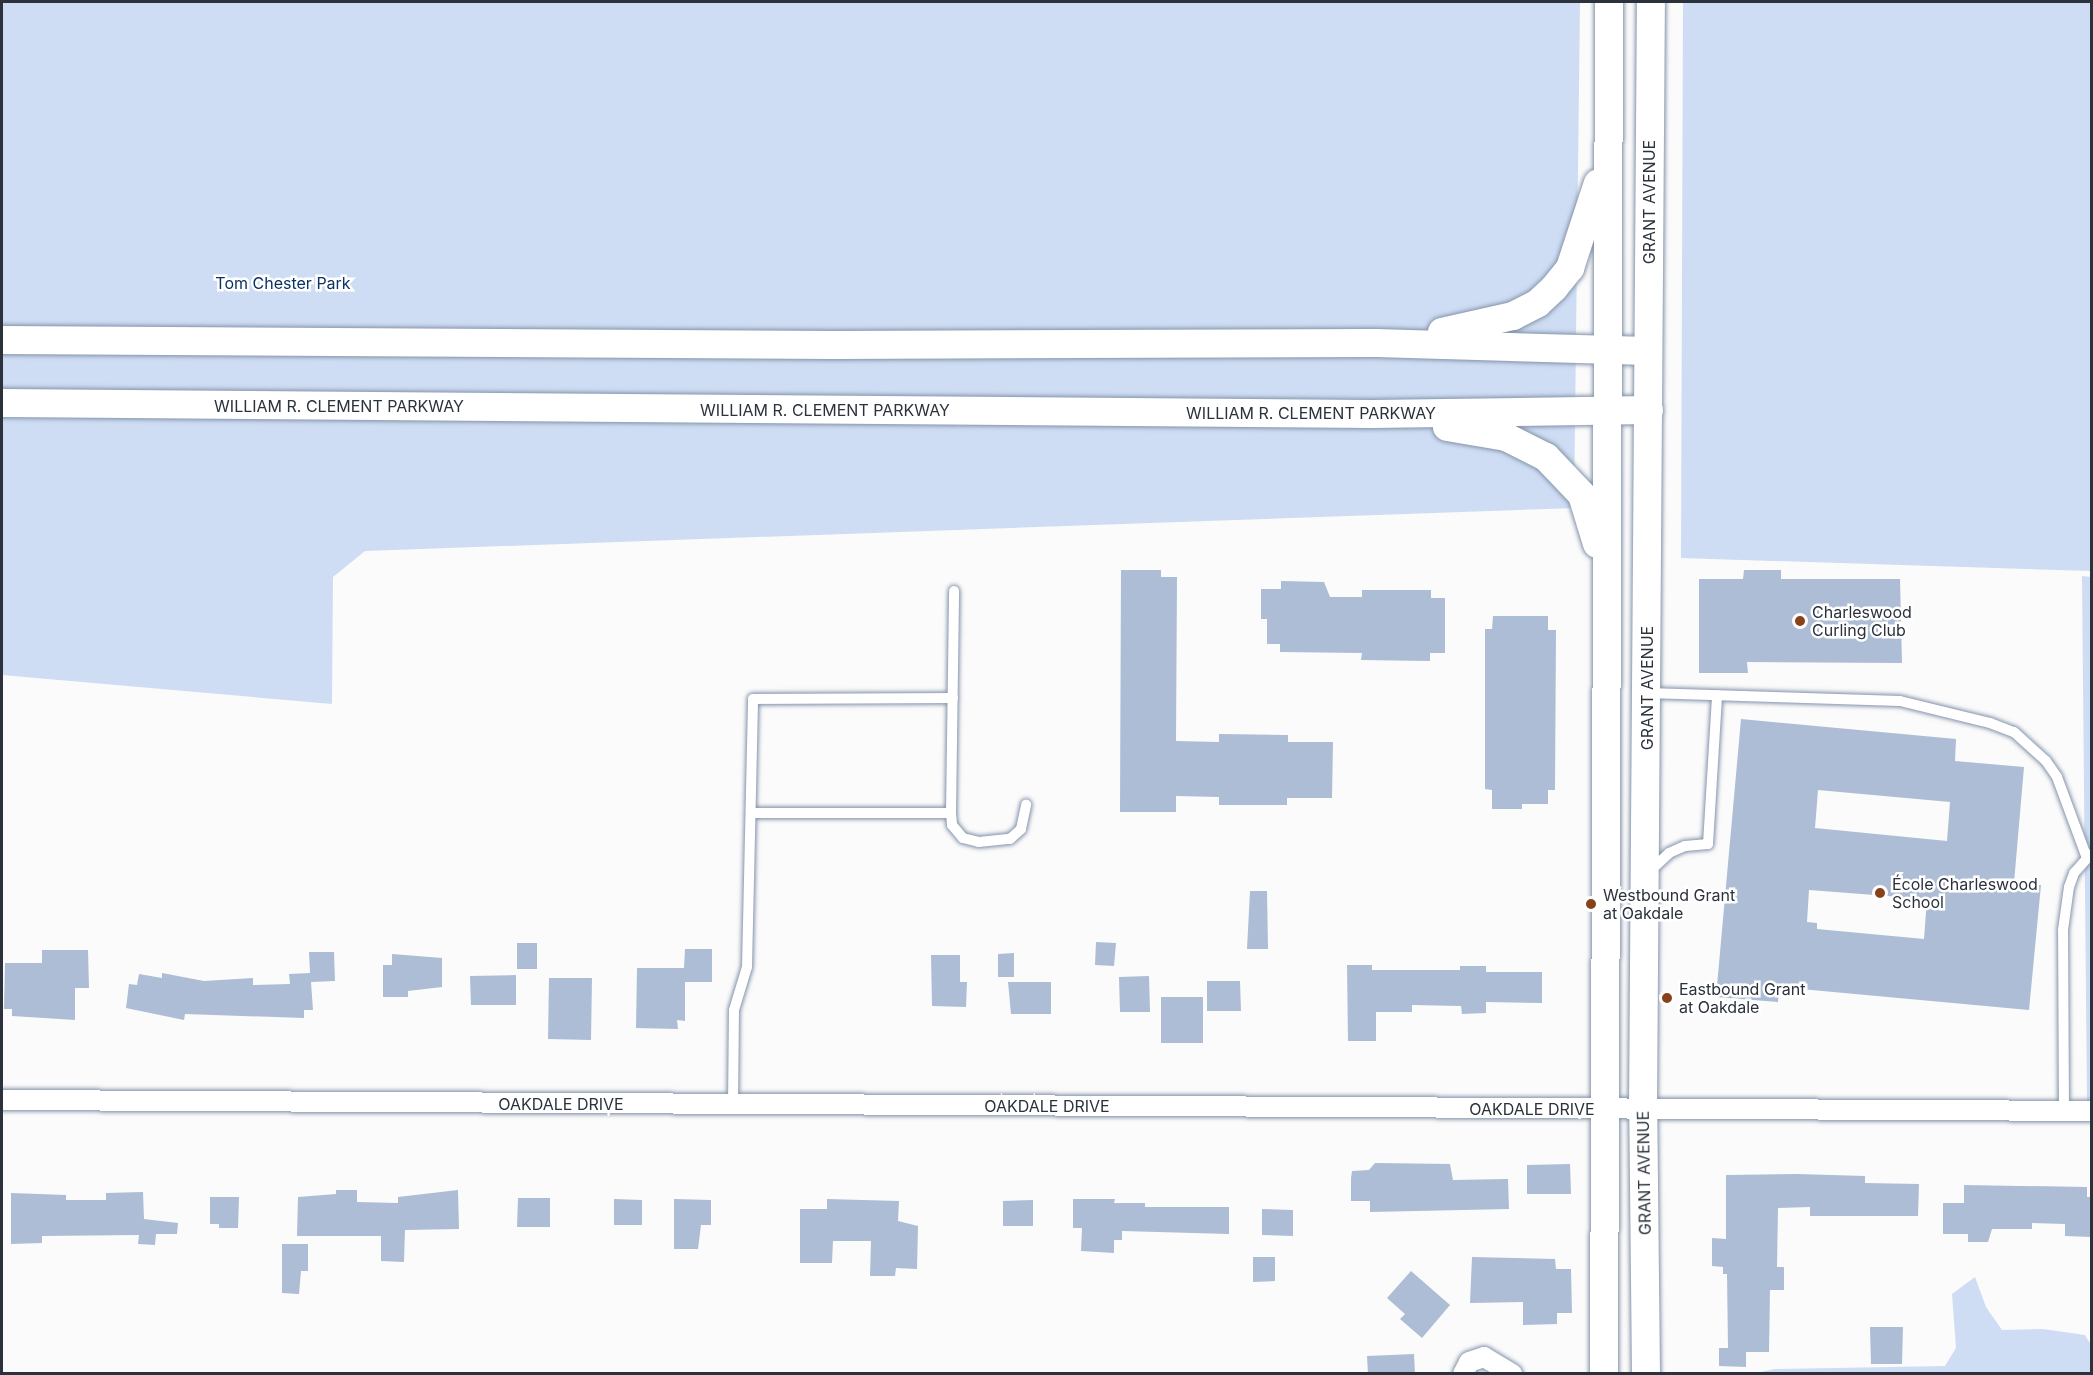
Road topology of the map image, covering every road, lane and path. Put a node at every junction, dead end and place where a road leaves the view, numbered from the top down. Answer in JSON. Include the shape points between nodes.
{"nodes":[{"id":1,"x":1609,"y":2,"type":"edge"},
{"id":2,"x":1651,"y":2,"type":"edge"},
{"id":3,"x":1608,"y":149,"type":"junction"},
{"id":4,"x":2,"y":340,"type":"edge"},
{"id":5,"x":1376,"y":343,"type":"junction"},
{"id":6,"x":1648,"y":351,"type":"junction"},
{"id":7,"x":1606,"y":352,"type":"junction"},
{"id":8,"x":2,"y":404,"type":"edge"},
{"id":9,"x":1649,"y":410,"type":"junction"},
{"id":10,"x":1607,"y":411,"type":"junction"},
{"id":11,"x":1371,"y":414,"type":"junction"},
{"id":12,"x":1606,"y":584,"type":"junction"},
{"id":13,"x":954,"y":591,"type":"dead end"},
{"id":14,"x":1647,"y":693,"type":"junction"},
{"id":15,"x":1717,"y":694,"type":"junction"},
{"id":16,"x":953,"y":698,"type":"junction"},
{"id":17,"x":1026,"y":805,"type":"dead end"},
{"id":18,"x":751,"y":813,"type":"junction"},
{"id":19,"x":951,"y":813,"type":"junction"},
{"id":20,"x":2089,"y":856,"type":"edge"},
{"id":21,"x":1646,"y":874,"type":"junction"},
{"id":22,"x":2,"y":1100,"type":"edge"},
{"id":23,"x":733,"y":1105,"type":"junction"},
{"id":24,"x":1643,"y":1109,"type":"junction"},
{"id":25,"x":1604,"y":1110,"type":"junction"},
{"id":26,"x":2064,"y":1111,"type":"junction"},
{"id":27,"x":2091,"y":1112,"type":"edge"},
{"id":28,"x":1463,"y":1374,"type":"edge"},
{"id":29,"x":1512,"y":1374,"type":"edge"},
{"id":30,"x":1604,"y":1374,"type":"edge"},
{"id":31,"x":1646,"y":1374,"type":"edge"}],
"edges":[{"from":1,"to":3,"type":"main road"},
{"from":2,"to":6,"type":"main road","name":"GRANT AVENUE"},
{"from":3,"to":5,"type":"main road","via":[[1570,268],[1538,303],[1481,326]]},
{"from":3,"to":7,"type":"main road"},
{"from":4,"to":5,"type":"main road","via":[[822,345]]},
{"from":5,"to":7,"type":"main road"},
{"from":6,"to":7,"type":"main road"},
{"from":6,"to":9,"type":"main road","name":"GRANT AVENUE"},
{"from":7,"to":10,"type":"main road"},
{"from":8,"to":11,"type":"main road","name":"WILLIAM R. CLEMENT PARKWAY"},
{"from":9,"to":10,"type":"main road","name":"WILLIAM R. CLEMENT PARKWAY"},
{"from":9,"to":14,"type":"main road","name":"GRANT AVENUE"},
{"from":10,"to":11,"type":"main road","name":"WILLIAM R. CLEMENT PARKWAY"},
{"from":10,"to":12,"type":"main road"},
{"from":11,"to":12,"type":"main road","via":[[1506,437],[1546,457],[1582,495],[1592,519]]},
{"from":12,"to":25,"type":"main road"},
{"from":13,"to":16,"type":"lane"},
{"from":14,"to":15,"type":"lane"},
{"from":14,"to":21,"type":"main road","name":"GRANT AVENUE"},
{"from":15,"to":20,"type":"lane","via":[[1900,700],[2014,732],[2031,745],[2057,777]]},
{"from":15,"to":21,"type":"lane","via":[[1708,844],[1669,853]]},
{"from":16,"to":18,"type":"lane","via":[[753,699]]},
{"from":16,"to":19,"type":"lane"},
{"from":17,"to":19,"type":"lane","via":[[1021,829],[1010,839],[979,842],[963,838],[952,825]]},
{"from":18,"to":19,"type":"lane"},
{"from":18,"to":23,"type":"lane","via":[[747,967],[734,1010]]},
{"from":20,"to":26,"type":"lane","via":[[2069,887],[2063,930]]},
{"from":21,"to":24,"type":"main road","name":"GRANT AVENUE"},
{"from":22,"to":23,"type":"street","name":"OAKDALE DRIVE"},
{"from":23,"to":25,"type":"street","name":"OAKDALE DRIVE"},
{"from":24,"to":25,"type":"street","name":"OAKDALE DRIVE"},
{"from":24,"to":26,"type":"street","name":"OAKDALE DRIVE"},
{"from":24,"to":31,"type":"main road","name":"GRANT AVENUE"},
{"from":25,"to":30,"type":"main road"},
{"from":26,"to":27,"type":"street","name":"OAKDALE DRIVE"},
{"from":28,"to":29,"type":"street","via":[[1469,1362],[1484,1357]]}]}
